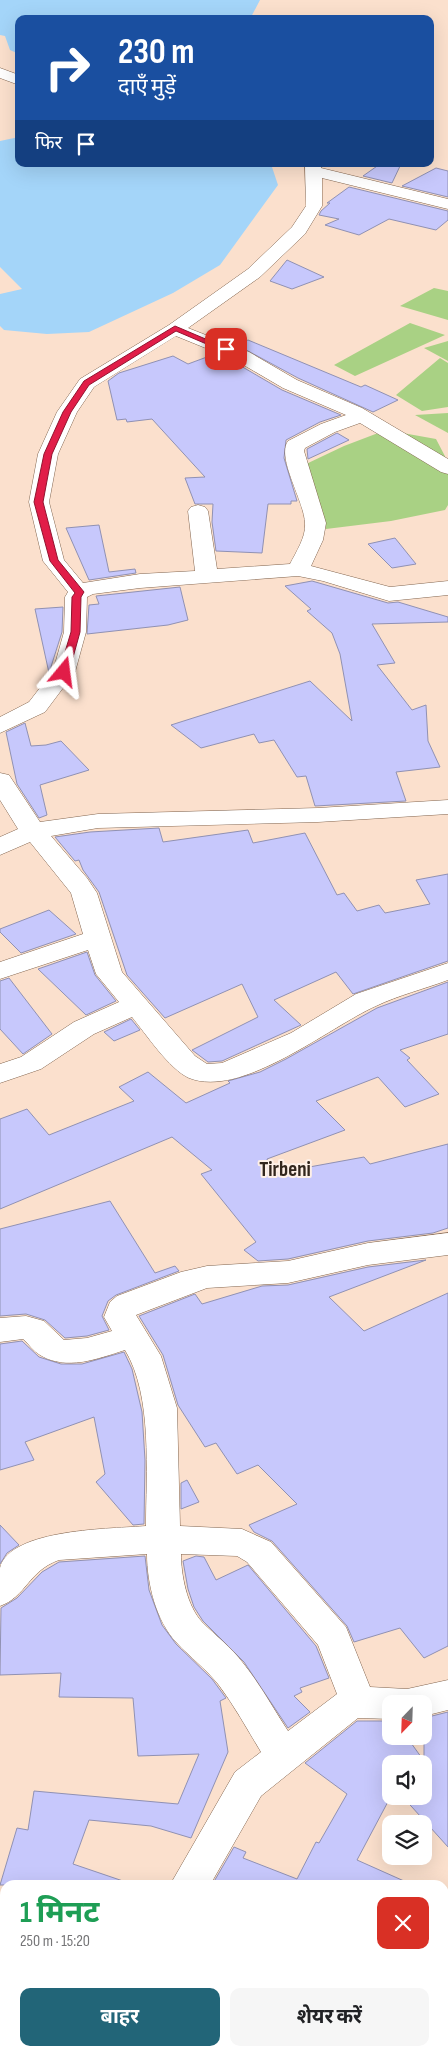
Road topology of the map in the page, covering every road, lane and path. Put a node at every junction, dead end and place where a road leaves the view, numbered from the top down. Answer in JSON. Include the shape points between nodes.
{"nodes":[{"id":1,"x":0,"y":73,"type":"edge"},
{"id":2,"x":15,"y":79,"type":"edge"},
{"id":3,"x":313,"y":168,"type":"edge"},
{"id":4,"x":448,"y":204,"type":"edge"},
{"id":5,"x":175,"y":328,"type":"junction"},
{"id":6,"x":362,"y":416,"type":"junction"},
{"id":7,"x":448,"y":468,"type":"edge"},
{"id":8,"x":198,"y":511,"type":"dead end"},
{"id":9,"x":298,"y":570,"type":"junction"},
{"id":10,"x":207,"y":576,"type":"junction"},
{"id":11,"x":448,"y":588,"type":"edge"},
{"id":12,"x":80,"y":592,"type":"junction"},
{"id":13,"x":0,"y":726,"type":"edge"},
{"id":14,"x":0,"y":780,"type":"edge"},
{"id":15,"x":448,"y":806,"type":"edge"},
{"id":16,"x":33,"y":830,"type":"junction"},
{"id":17,"x":0,"y":847,"type":"edge"},
{"id":18,"x":97,"y":938,"type":"junction"},
{"id":19,"x":0,"y":971,"type":"edge"},
{"id":20,"x":448,"y":971,"type":"edge"},
{"id":21,"x":136,"y":1005,"type":"junction"},
{"id":22,"x":0,"y":1074,"type":"edge"},
{"id":23,"x":448,"y":1244,"type":"edge"},
{"id":24,"x":0,"y":1330,"type":"edge"},
{"id":25,"x":134,"y":1336,"type":"junction"},
{"id":26,"x":162,"y":1539,"type":"junction"},
{"id":27,"x":0,"y":1592,"type":"edge"},
{"id":28,"x":448,"y":1694,"type":"edge"},
{"id":29,"x":358,"y":1702,"type":"junction"},
{"id":30,"x":282,"y":1754,"type":"junction"},
{"id":31,"x":192,"y":1880,"type":"edge"}],
"edges":[{"from":1,"to":2,"type":"street"},
{"from":3,"to":4,"type":"street"},
{"from":3,"to":5,"type":"street","via":[[314,206],[299,230],[254,273]]},
{"from":5,"to":6,"type":"street","via":[[242,356],[296,386]]},
{"from":5,"to":12,"type":"street","via":[[86,383],[51,445],[38,502],[54,561]]},
{"from":6,"to":7,"type":"street"},
{"from":6,"to":9,"type":"street","via":[[295,445],[294,456],[317,525]]},
{"from":8,"to":10,"type":"street"},
{"from":9,"to":10,"type":"street"},
{"from":9,"to":11,"type":"street","via":[[389,594]]},
{"from":10,"to":12,"type":"street","via":[[98,586]]},
{"from":12,"to":13,"type":"street","via":[[76,597],[75,632],[64,672],[37,707]]},
{"from":14,"to":16,"type":"street"},
{"from":15,"to":16,"type":"street","via":[[98,821]]},
{"from":16,"to":17,"type":"street"},
{"from":16,"to":18,"type":"street","via":[[84,893]]},
{"from":18,"to":19,"type":"street"},
{"from":18,"to":21,"type":"street","via":[[109,974]]},
{"from":20,"to":21,"type":"street","via":[[366,1000],[301,1039],[226,1072],[211,1074],[198,1071],[185,1062]]},
{"from":21,"to":22,"type":"street","via":[[76,1032],[31,1064]]},
{"from":23,"to":25,"type":"street","via":[[368,1254],[288,1272],[192,1280],[128,1304],[121,1310],[120,1317]]},
{"from":24,"to":25,"type":"street","via":[[26,1326],[37,1331],[48,1345],[61,1351],[77,1352]]},
{"from":25,"to":26,"type":"street","via":[[145,1356],[161,1408]]},
{"from":26,"to":27,"type":"street","via":[[58,1546],[23,1563]]},
{"from":26,"to":29,"type":"street","via":[[242,1544],[259,1552],[333,1637]]},
{"from":26,"to":30,"type":"street","via":[[164,1570],[177,1615],[189,1632],[232,1674]]},
{"from":28,"to":29,"type":"street","via":[[407,1704]]},
{"from":29,"to":30,"type":"street","via":[[345,1707]]},
{"from":30,"to":31,"type":"street","via":[[248,1784]]}]}
